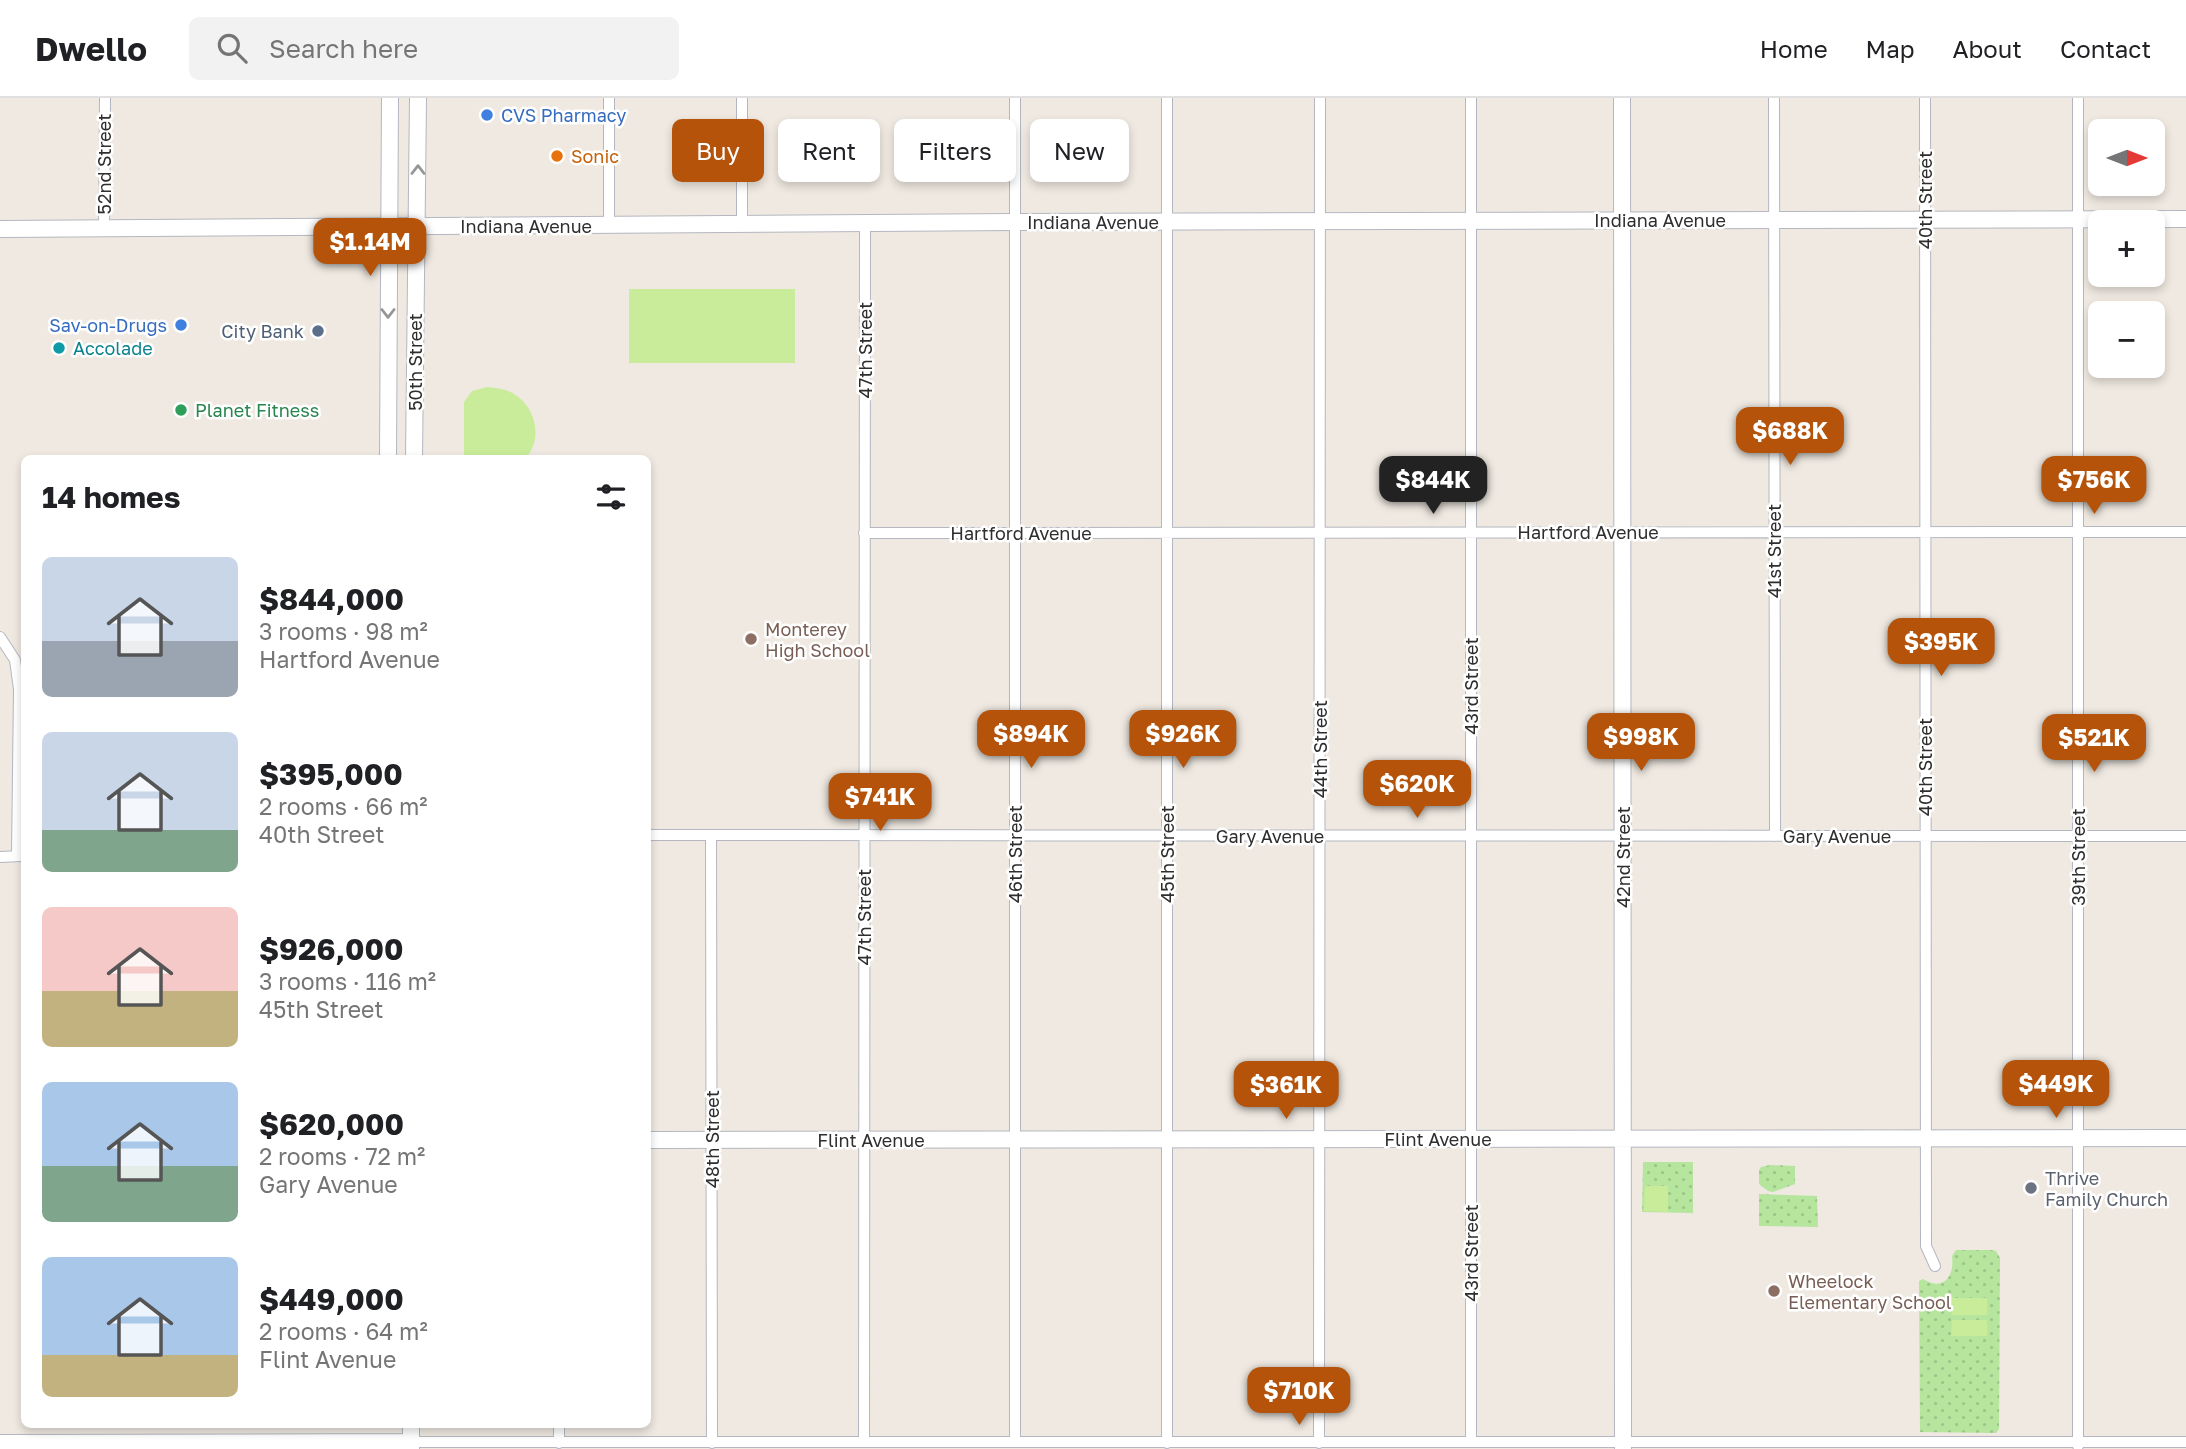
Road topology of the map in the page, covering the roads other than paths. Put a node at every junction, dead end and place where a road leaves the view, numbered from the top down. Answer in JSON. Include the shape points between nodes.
{"nodes":[{"id":1,"x":105,"y":98,"type":"edge"},
{"id":2,"x":390,"y":98,"type":"edge"},
{"id":3,"x":418,"y":98,"type":"edge"},
{"id":4,"x":609,"y":98,"type":"edge"},
{"id":5,"x":742,"y":98,"type":"edge"},
{"id":6,"x":1015,"y":98,"type":"edge"},
{"id":7,"x":1167,"y":98,"type":"edge"},
{"id":8,"x":1320,"y":98,"type":"edge"},
{"id":9,"x":1471,"y":98,"type":"edge"},
{"id":10,"x":1622,"y":98,"type":"edge"},
{"id":11,"x":1774,"y":98,"type":"edge"},
{"id":12,"x":1925,"y":98,"type":"edge"},
{"id":13,"x":2078,"y":98,"type":"edge"},
{"id":14,"x":2078,"y":219,"type":"junction"},
{"id":15,"x":2186,"y":219,"type":"edge"},
{"id":16,"x":1623,"y":220,"type":"junction"},
{"id":17,"x":1774,"y":220,"type":"junction"},
{"id":18,"x":1925,"y":220,"type":"junction"},
{"id":19,"x":1320,"y":221,"type":"junction"},
{"id":20,"x":1471,"y":221,"type":"junction"},
{"id":21,"x":1015,"y":222,"type":"junction"},
{"id":22,"x":1167,"y":222,"type":"junction"},
{"id":23,"x":865,"y":224,"type":"junction"},
{"id":24,"x":609,"y":225,"type":"junction"},
{"id":25,"x":742,"y":225,"type":"junction"},
{"id":26,"x":417,"y":226,"type":"junction"},
{"id":27,"x":389,"y":227,"type":"junction"},
{"id":28,"x":0,"y":229,"type":"edge"},
{"id":29,"x":104,"y":229,"type":"junction"},
{"id":30,"x":388,"y":455,"type":"edge"},
{"id":31,"x":414,"y":455,"type":"edge"},
{"id":32,"x":1167,"y":532,"type":"junction"},
{"id":33,"x":1320,"y":532,"type":"junction"},
{"id":34,"x":1471,"y":532,"type":"junction"},
{"id":35,"x":1623,"y":532,"type":"junction"},
{"id":36,"x":1774,"y":532,"type":"junction"},
{"id":37,"x":1925,"y":532,"type":"junction"},
{"id":38,"x":2078,"y":532,"type":"junction"},
{"id":39,"x":2186,"y":532,"type":"edge"},
{"id":40,"x":864,"y":533,"type":"junction"},
{"id":41,"x":1015,"y":533,"type":"junction"},
{"id":42,"x":0,"y":637,"type":"edge"},
{"id":43,"x":651,"y":835,"type":"edge"},
{"id":44,"x":711,"y":835,"type":"junction"},
{"id":45,"x":864,"y":835,"type":"junction"},
{"id":46,"x":1015,"y":836,"type":"junction"},
{"id":47,"x":1167,"y":836,"type":"junction"},
{"id":48,"x":1320,"y":836,"type":"junction"},
{"id":49,"x":1471,"y":836,"type":"junction"},
{"id":50,"x":1623,"y":836,"type":"junction"},
{"id":51,"x":1774,"y":836,"type":"junction"},
{"id":52,"x":1925,"y":836,"type":"junction"},
{"id":53,"x":2078,"y":836,"type":"junction"},
{"id":54,"x":2186,"y":836,"type":"edge"},
{"id":55,"x":21,"y":856,"type":"edge"},
{"id":56,"x":0,"y":857,"type":"edge"},
{"id":57,"x":1925,"y":1138,"type":"junction"},
{"id":58,"x":2078,"y":1138,"type":"junction"},
{"id":59,"x":2186,"y":1138,"type":"edge"},
{"id":60,"x":1167,"y":1139,"type":"junction"},
{"id":61,"x":1320,"y":1139,"type":"junction"},
{"id":62,"x":1471,"y":1139,"type":"junction"},
{"id":63,"x":1623,"y":1139,"type":"junction"},
{"id":64,"x":651,"y":1140,"type":"edge"},
{"id":65,"x":713,"y":1140,"type":"junction"},
{"id":66,"x":864,"y":1140,"type":"junction"},
{"id":67,"x":1015,"y":1140,"type":"junction"},
{"id":68,"x":1935,"y":1266,"type":"dead end"},
{"id":69,"x":389,"y":1428,"type":"edge"},
{"id":70,"x":411,"y":1428,"type":"edge"},
{"id":71,"x":559,"y":1428,"type":"edge"},
{"id":72,"x":864,"y":1442,"type":"junction"},
{"id":73,"x":1015,"y":1442,"type":"junction"},
{"id":74,"x":1471,"y":1442,"type":"junction"},
{"id":75,"x":2186,"y":1442,"type":"edge"},
{"id":76,"x":0,"y":1443,"type":"edge"},
{"id":77,"x":559,"y":1443,"type":"junction"},
{"id":78,"x":712,"y":1443,"type":"junction"},
{"id":79,"x":1167,"y":1443,"type":"junction"},
{"id":80,"x":1320,"y":1443,"type":"junction"},
{"id":81,"x":1774,"y":1445,"type":"edge"},
{"id":82,"x":1926,"y":1445,"type":"edge"},
{"id":83,"x":77,"y":1446,"type":"edge"},
{"id":84,"x":389,"y":1446,"type":"edge"},
{"id":85,"x":411,"y":1446,"type":"edge"},
{"id":86,"x":643,"y":1446,"type":"edge"},
{"id":87,"x":1203,"y":1446,"type":"edge"},
{"id":88,"x":1394,"y":1446,"type":"edge"},
{"id":89,"x":1623,"y":1446,"type":"edge"},
{"id":90,"x":2078,"y":1446,"type":"edge"}],
"edges":[{"from":1,"to":29,"type":"street","name":"52nd Street"},
{"from":2,"to":27,"type":"street","name":"50th Street"},
{"from":26,"to":3,"type":"street","name":"50th Street","one_way":true},
{"from":4,"to":24,"type":"street"},
{"from":5,"to":25,"type":"street"},
{"from":6,"to":21,"type":"street","name":"46th Street"},
{"from":7,"to":22,"type":"street","name":"45th Street"},
{"from":8,"to":19,"type":"street","name":"44th Street"},
{"from":9,"to":20,"type":"street","name":"43rd Street"},
{"from":10,"to":16,"type":"street","name":"42nd Street"},
{"from":11,"to":17,"type":"street","name":"41st Street"},
{"from":12,"to":18,"type":"street","name":"40th Street"},
{"from":13,"to":14,"type":"street","name":"39th Street"},
{"from":14,"to":15,"type":"street","name":"Indiana Avenue"},
{"from":14,"to":18,"type":"street","name":"Indiana Avenue"},
{"from":14,"to":38,"type":"street","name":"39th Street"},
{"from":16,"to":17,"type":"street","name":"Indiana Avenue"},
{"from":16,"to":20,"type":"street","name":"Indiana Avenue"},
{"from":16,"to":35,"type":"street","name":"42nd Street"},
{"from":17,"to":18,"type":"street","name":"Indiana Avenue"},
{"from":17,"to":36,"type":"street","name":"41st Street"},
{"from":18,"to":37,"type":"street","name":"40th Street"},
{"from":19,"to":20,"type":"street","name":"Indiana Avenue"},
{"from":19,"to":22,"type":"street","name":"Indiana Avenue"},
{"from":19,"to":33,"type":"street","name":"44th Street"},
{"from":20,"to":34,"type":"street","name":"43rd Street"},
{"from":21,"to":22,"type":"street","name":"Indiana Avenue"},
{"from":21,"to":23,"type":"street","name":"Indiana Avenue"},
{"from":21,"to":41,"type":"street","name":"46th Street"},
{"from":22,"to":32,"type":"street","name":"45th Street"},
{"from":23,"to":25,"type":"street","name":"Indiana Avenue"},
{"from":23,"to":40,"type":"street","name":"47th Street"},
{"from":24,"to":25,"type":"street","name":"Indiana Avenue"},
{"from":24,"to":26,"type":"street","name":"Indiana Avenue"},
{"from":26,"to":27,"type":"street","name":"Indiana Avenue"},
{"from":26,"to":31,"type":"street","name":"50th Street"},
{"from":27,"to":29,"type":"street","name":"Indiana Avenue"},
{"from":27,"to":30,"type":"street","name":"50th Street","one_way":true},
{"from":28,"to":29,"type":"street","name":"Indiana Avenue"},
{"from":32,"to":33,"type":"street","name":"Hartford Avenue"},
{"from":32,"to":41,"type":"street","name":"Hartford Avenue"},
{"from":32,"to":47,"type":"street","name":"45th Street"},
{"from":33,"to":34,"type":"street","name":"Hartford Avenue"},
{"from":33,"to":48,"type":"street","name":"44th Street"},
{"from":34,"to":35,"type":"street","name":"Hartford Avenue"},
{"from":34,"to":49,"type":"street","name":"43rd Street"},
{"from":35,"to":36,"type":"street","name":"Hartford Avenue"},
{"from":35,"to":50,"type":"street","name":"42nd Street"},
{"from":36,"to":37,"type":"street","name":"Hartford Avenue"},
{"from":36,"to":51,"type":"street","name":"41st Street"},
{"from":37,"to":38,"type":"street","name":"Hartford Avenue"},
{"from":37,"to":52,"type":"street","name":"40th Street"},
{"from":38,"to":39,"type":"street","name":"Hartford Avenue"},
{"from":38,"to":53,"type":"street","name":"39th Street"},
{"from":40,"to":41,"type":"street","name":"Hartford Avenue"},
{"from":40,"to":45,"type":"street","name":"47th Street"},
{"from":41,"to":46,"type":"street","name":"46th Street"},
{"from":42,"to":55,"type":"street","via":[[15,660],[19,689]]},
{"from":43,"to":44,"type":"street","name":"Gary Avenue"},
{"from":44,"to":45,"type":"street","name":"Gary Avenue"},
{"from":44,"to":65,"type":"street","name":"48th Street"},
{"from":45,"to":46,"type":"street","name":"Gary Avenue"},
{"from":45,"to":66,"type":"street","name":"47th Street"},
{"from":46,"to":47,"type":"street","name":"Gary Avenue"},
{"from":46,"to":67,"type":"street","name":"46th Street"},
{"from":47,"to":48,"type":"street","name":"Gary Avenue"},
{"from":47,"to":60,"type":"street","name":"45th Street"},
{"from":48,"to":49,"type":"street","name":"Gary Avenue"},
{"from":48,"to":61,"type":"street","name":"44th Street"},
{"from":49,"to":50,"type":"street","name":"Gary Avenue"},
{"from":49,"to":62,"type":"street","name":"43rd Street"},
{"from":50,"to":51,"type":"street","name":"Gary Avenue"},
{"from":50,"to":63,"type":"street","name":"42nd Street"},
{"from":51,"to":52,"type":"street","name":"Gary Avenue"},
{"from":52,"to":53,"type":"street","name":"Gary Avenue"},
{"from":52,"to":57,"type":"street","name":"40th Street"},
{"from":53,"to":54,"type":"street","name":"Gary Avenue"},
{"from":53,"to":58,"type":"street","name":"39th Street"},
{"from":55,"to":56,"type":"street"},
{"from":57,"to":58,"type":"street","name":"Flint Avenue"},
{"from":57,"to":63,"type":"street","name":"Flint Avenue"},
{"from":57,"to":68,"type":"street","name":"40th Street","via":[[1926,1246]]},
{"from":58,"to":59,"type":"street","name":"Flint Avenue"},
{"from":58,"to":90,"type":"street","name":"39th Street"},
{"from":60,"to":61,"type":"street","name":"Flint Avenue"},
{"from":60,"to":67,"type":"street","name":"Flint Avenue"},
{"from":60,"to":79,"type":"street","name":"45th Street"},
{"from":61,"to":62,"type":"street","name":"Flint Avenue"},
{"from":61,"to":80,"type":"street","name":"44th Street"},
{"from":62,"to":63,"type":"street","name":"Flint Avenue"},
{"from":62,"to":74,"type":"street","name":"43rd Street"},
{"from":63,"to":89,"type":"street","name":"42nd Street"},
{"from":64,"to":65,"type":"street","name":"Flint Avenue"},
{"from":65,"to":66,"type":"street","name":"Flint Avenue"},
{"from":65,"to":78,"type":"street","name":"48th Street"},
{"from":66,"to":67,"type":"street","name":"Flint Avenue"},
{"from":66,"to":72,"type":"street","name":"47th Street"},
{"from":67,"to":73,"type":"street","name":"46th Street"},
{"from":69,"to":84,"type":"street"},
{"from":70,"to":85,"type":"street"},
{"from":71,"to":77,"type":"street"},
{"from":72,"to":73,"type":"street"},
{"from":72,"to":78,"type":"street"},
{"from":73,"to":79,"type":"street"},
{"from":74,"to":88,"type":"street"},
{"from":74,"to":89,"type":"street"},
{"from":75,"to":90,"type":"street"},
{"from":76,"to":83,"type":"street"},
{"from":77,"to":85,"type":"street"},
{"from":77,"to":86,"type":"street"},
{"from":78,"to":86,"type":"street"},
{"from":79,"to":87,"type":"street"},
{"from":80,"to":87,"type":"street"},
{"from":80,"to":88,"type":"street"},
{"from":81,"to":82,"type":"street"},
{"from":81,"to":89,"type":"street"},
{"from":82,"to":90,"type":"street"},
{"from":83,"to":84,"type":"street"},
{"from":84,"to":85,"type":"street"}]}
